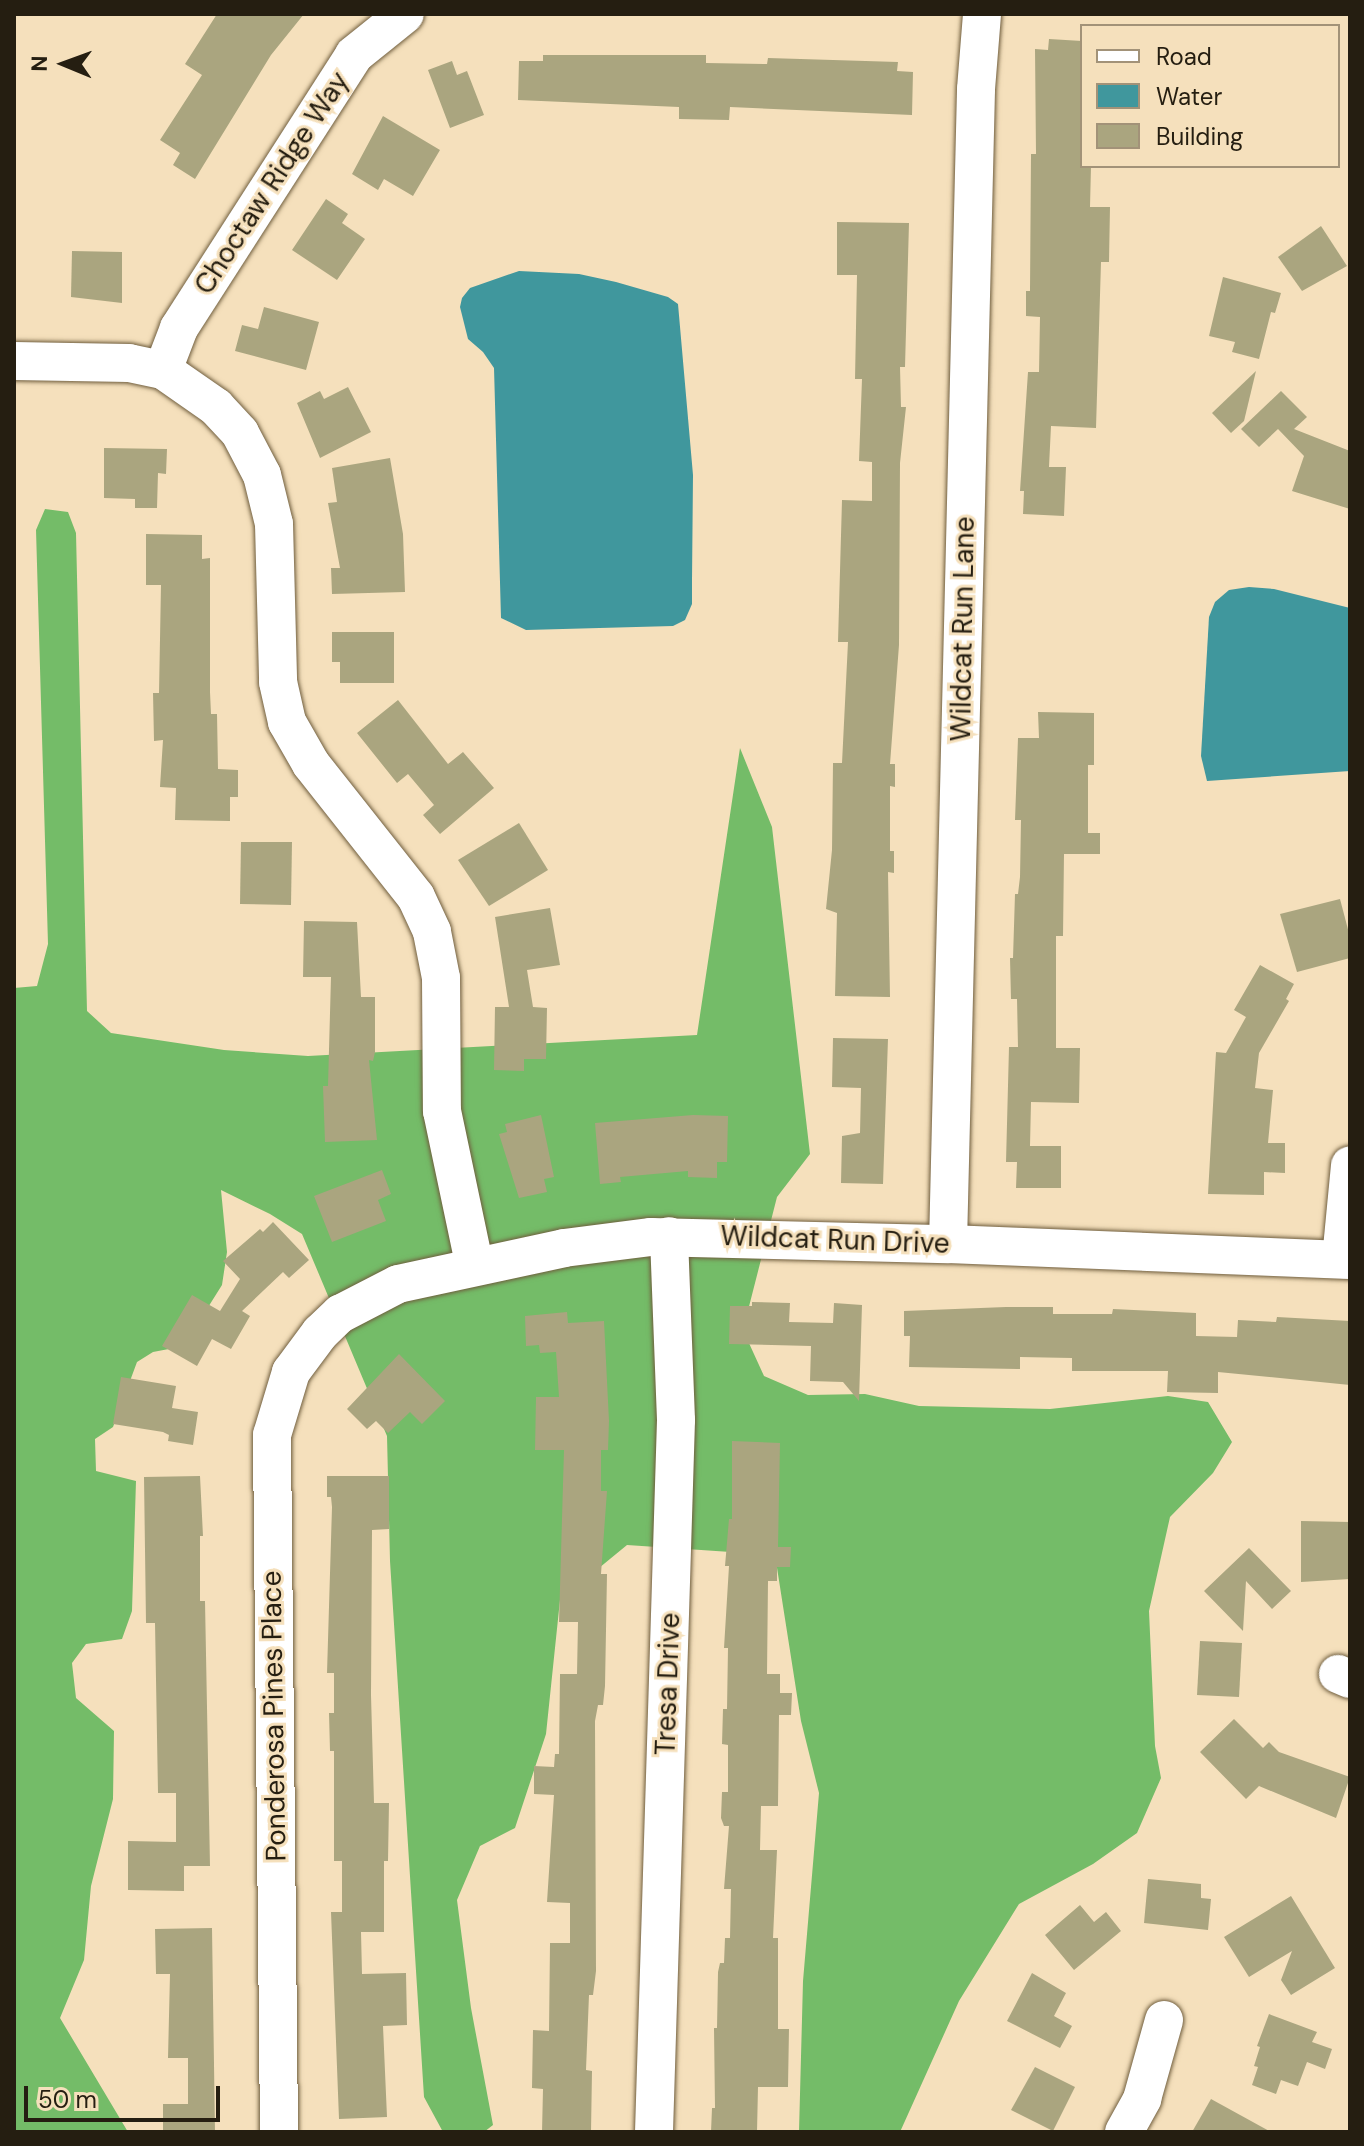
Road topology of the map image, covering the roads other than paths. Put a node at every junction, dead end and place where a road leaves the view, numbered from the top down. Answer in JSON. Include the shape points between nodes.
{"nodes":[{"id":1,"x":405,"y":14,"type":"edge"},
{"id":2,"x":982,"y":14,"type":"edge"},
{"id":3,"x":14,"y":361,"type":"edge"},
{"id":4,"x":163,"y":370,"type":"junction"},
{"id":5,"x":1350,"y":1165,"type":"edge"},
{"id":6,"x":669,"y":1236,"type":"junction"},
{"id":7,"x":948,"y":1244,"type":"junction"},
{"id":8,"x":1346,"y":1259,"type":"edge"},
{"id":9,"x":475,"y":1267,"type":"junction"},
{"id":10,"x":334,"y":1320,"type":"joint"},
{"id":11,"x":1164,"y":2020,"type":"dead end"},
{"id":12,"x":279,"y":2132,"type":"edge"},
{"id":13,"x":654,"y":2132,"type":"edge"},
{"id":14,"x":1124,"y":2132,"type":"edge"}],
"edges":[{"from":1,"to":4,"type":"street","name":"Choctaw Ridge Way","via":[[354,55],[179,328]]},
{"from":2,"to":7,"type":"street","name":"Wildcat Run Lane"},
{"from":3,"to":4,"type":"street","via":[[129,363]]},
{"from":4,"to":9,"type":"street","via":[[216,407],[240,433],[262,475],[274,524],[278,682],[287,722],[311,764],[416,897],[432,932],[441,978],[442,1111]]},
{"from":5,"to":8,"type":"street"},
{"from":6,"to":7,"type":"street","name":"Wildcat Run Drive"},
{"from":6,"to":9,"type":"street","name":"Wildcat Run Drive","via":[[592,1243]]},
{"from":6,"to":13,"type":"street","name":"Tresa Drive","via":[[676,1420]]},
{"from":7,"to":8,"type":"street","name":"Wildcat Run Drive"},
{"from":9,"to":10,"type":"street","name":"Wildcat Run Drive","via":[[398,1284],[352,1305]]},
{"from":10,"to":12,"type":"street","name":"Ponderosa Pines Place","via":[[291,1372],[272,1435]]},
{"from":11,"to":14,"type":"street","via":[[1142,2099]]}]}
